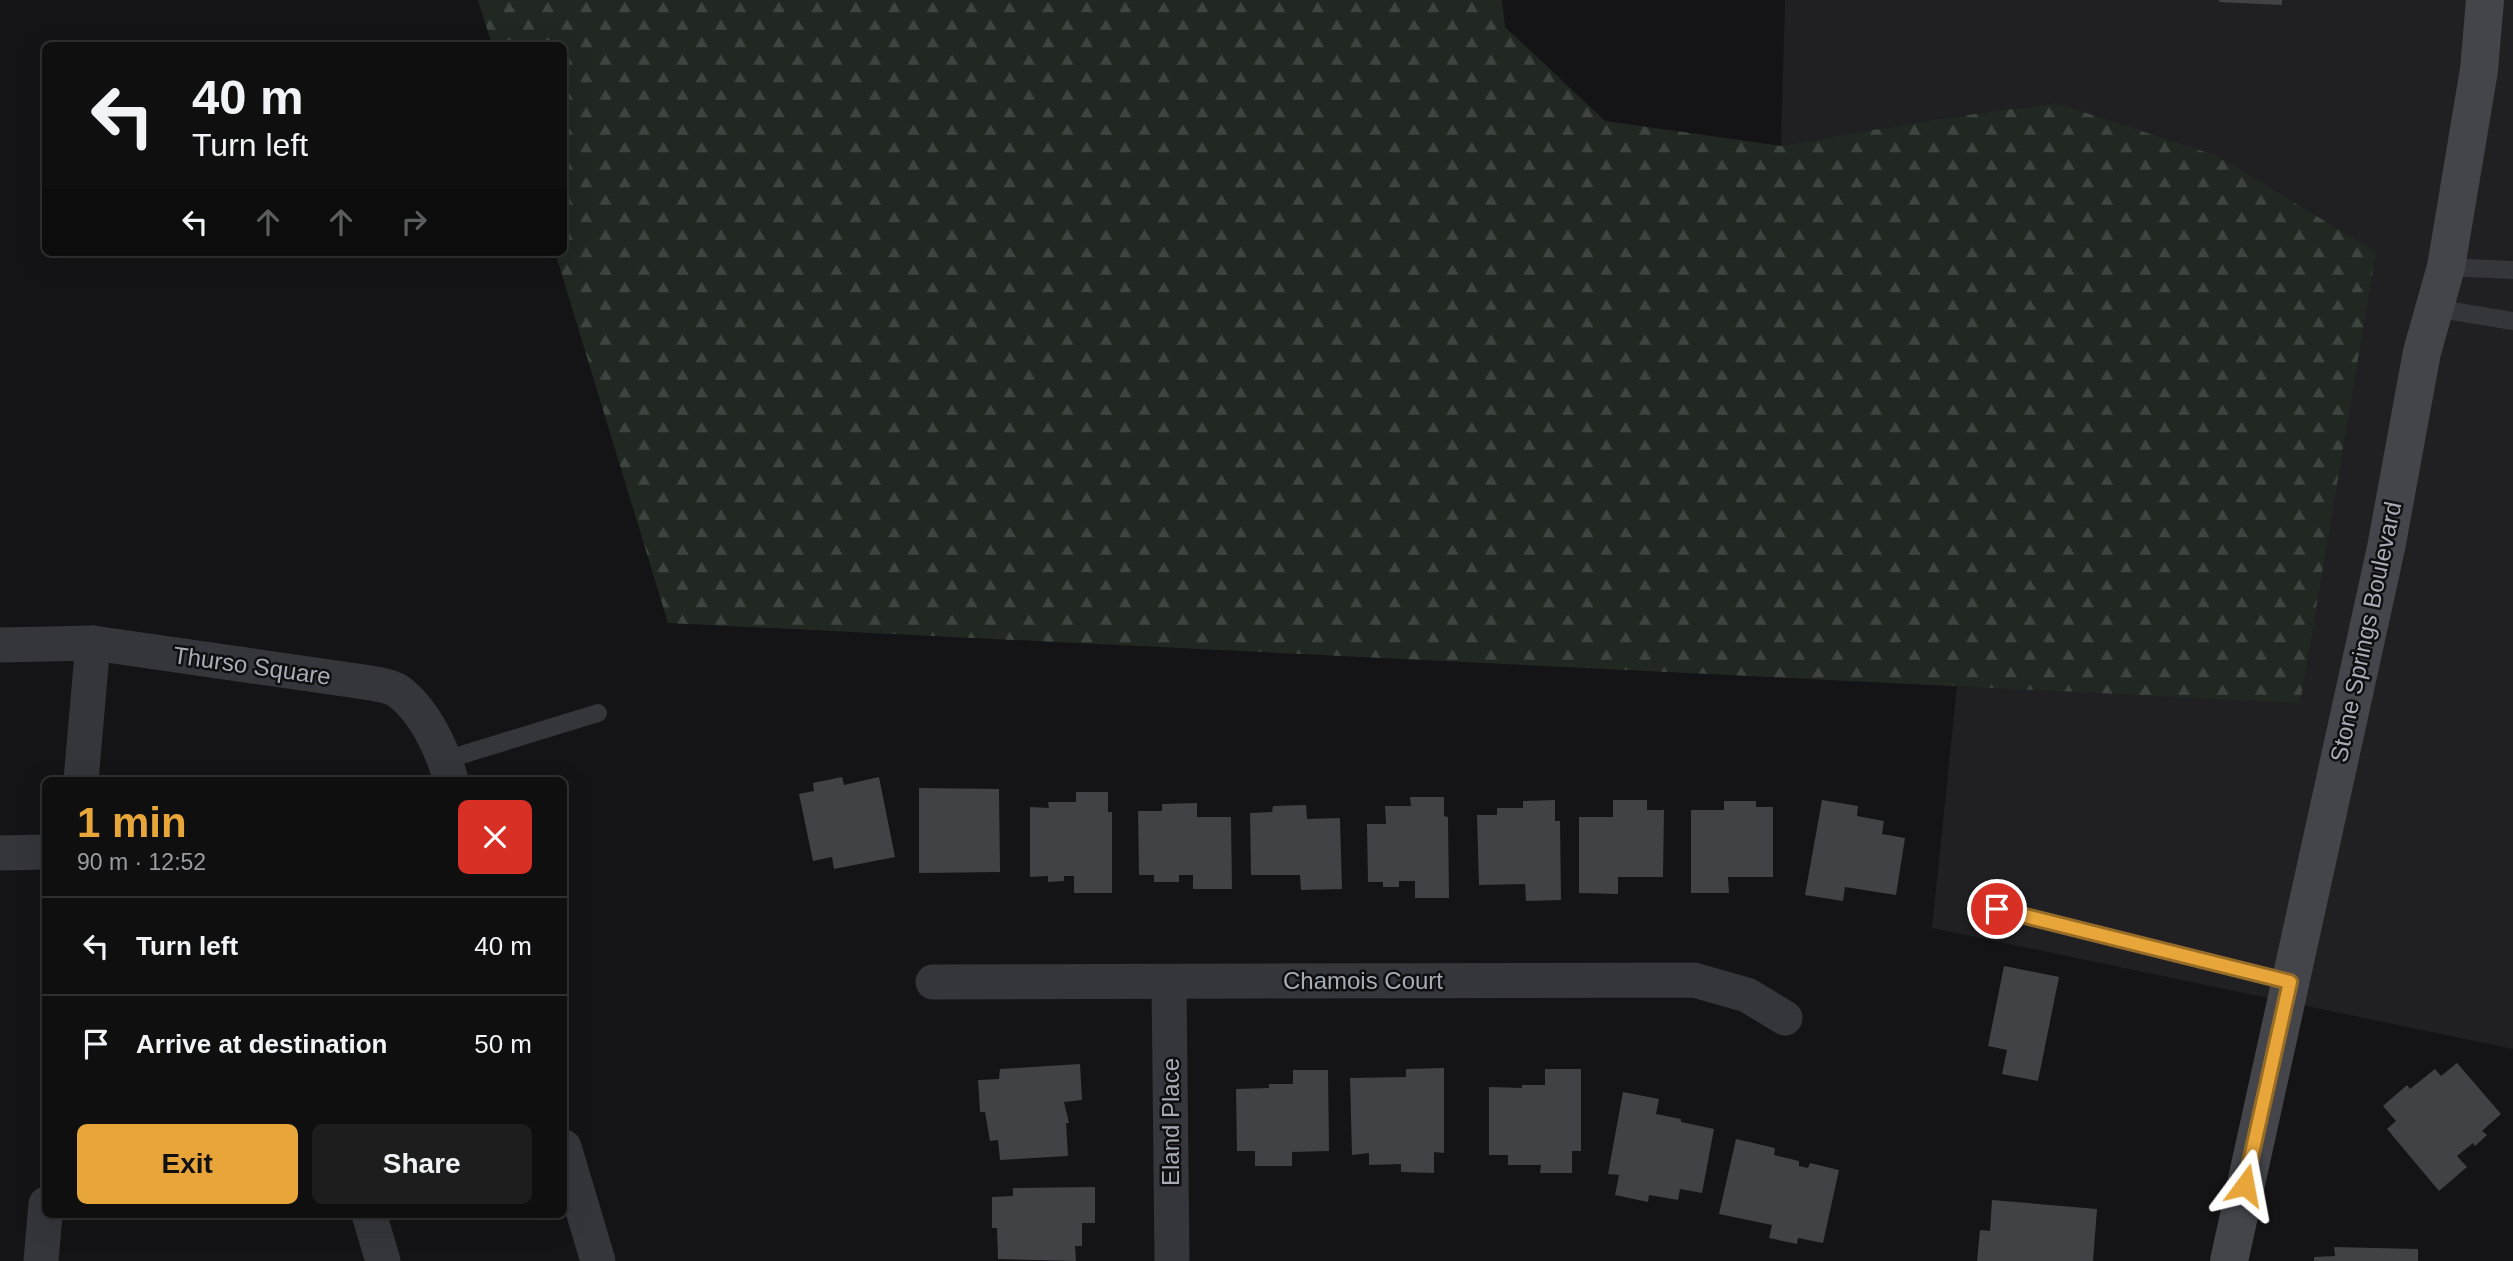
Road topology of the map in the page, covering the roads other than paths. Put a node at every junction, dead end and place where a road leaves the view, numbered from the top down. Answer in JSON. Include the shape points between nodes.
{"nodes":[{"id":1,"x":2485,"y":0,"type":"edge"},
{"id":2,"x":2446,"y":267,"type":"junction"},
{"id":3,"x":2513,"y":270,"type":"edge"},
{"id":4,"x":2434,"y":308,"type":"junction"},
{"id":5,"x":2513,"y":321,"type":"edge"},
{"id":6,"x":93,"y":643,"type":"junction"},
{"id":7,"x":0,"y":645,"type":"edge"},
{"id":8,"x":598,"y":713,"type":"dead end"},
{"id":9,"x":448,"y":770,"type":"edge"},
{"id":10,"x":80,"y":777,"type":"edge"},
{"id":11,"x":42,"y":852,"type":"edge"},
{"id":12,"x":0,"y":853,"type":"edge"},
{"id":13,"x":1997,"y":909,"type":"dead end"},
{"id":14,"x":933,"y":982,"type":"dead end"},
{"id":15,"x":1170,"y":982,"type":"junction"},
{"id":16,"x":2290,"y":982,"type":"junction"},
{"id":17,"x":1785,"y":1018,"type":"dead end"},
{"id":18,"x":567,"y":1157,"type":"edge"},
{"id":19,"x":45,"y":1218,"type":"edge"},
{"id":20,"x":370,"y":1218,"type":"edge"},
{"id":21,"x":41,"y":1261,"type":"edge"},
{"id":22,"x":383,"y":1261,"type":"edge"},
{"id":23,"x":598,"y":1261,"type":"edge"},
{"id":24,"x":1172,"y":1261,"type":"edge"},
{"id":25,"x":2229,"y":1261,"type":"edge"}],
"edges":[{"from":1,"to":2,"type":"street","name":"Stone Springs Boulevard","via":[[2477,82]]},
{"from":2,"to":3,"type":"lane"},
{"from":2,"to":4,"type":"street","name":"Stone Springs Boulevard"},
{"from":4,"to":5,"type":"lane"},
{"from":4,"to":16,"type":"street","name":"Stone Springs Boulevard"},
{"from":6,"to":7,"type":"street","name":"Thurso Square"},
{"from":6,"to":9,"type":"street","name":"Thurso Square","via":[[396,689],[418,710]]},
{"from":6,"to":10,"type":"street"},
{"from":8,"to":9,"type":"lane"},
{"from":11,"to":12,"type":"street"},
{"from":13,"to":16,"type":"lane"},
{"from":14,"to":15,"type":"street","name":"Chamois Court"},
{"from":15,"to":17,"type":"street","name":"Chamois Court","via":[[1694,980],[1747,995]]},
{"from":15,"to":24,"type":"street","name":"Eland Place"},
{"from":16,"to":25,"type":"street","name":"Stone Springs Boulevard"},
{"from":18,"to":23,"type":"street"},
{"from":19,"to":21,"type":"street"},
{"from":20,"to":22,"type":"street"}]}
